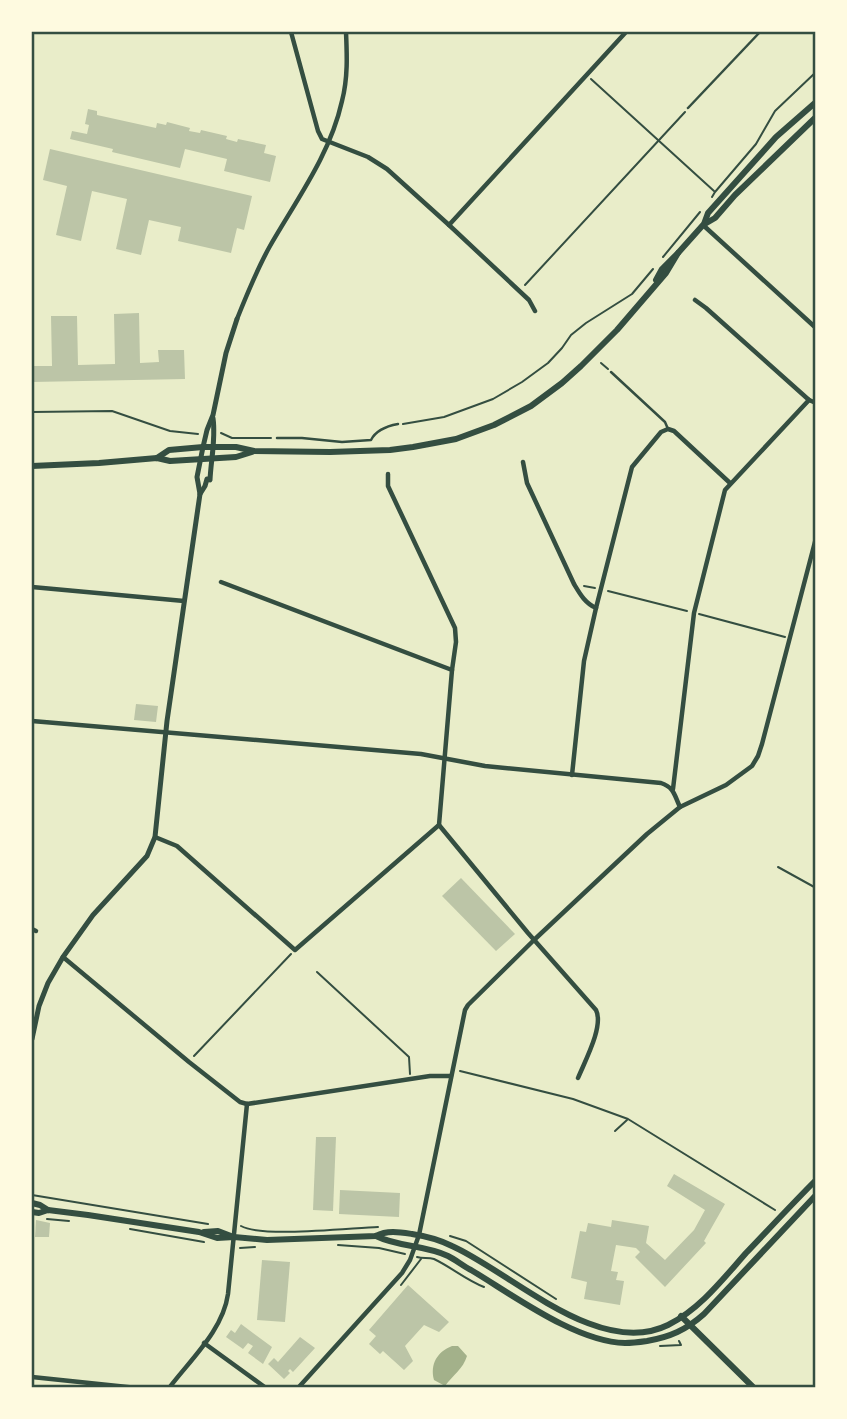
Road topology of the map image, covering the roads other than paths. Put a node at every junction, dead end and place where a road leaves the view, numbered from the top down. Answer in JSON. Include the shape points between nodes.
{"nodes":[{"id":1,"x":291,"y":32,"type":"edge"},
{"id":2,"x":346,"y":32,"type":"edge"},
{"id":3,"x":626,"y":32,"type":"edge"},
{"id":4,"x":760,"y":32,"type":"edge"},
{"id":5,"x":816,"y":102,"type":"edge"},
{"id":6,"x":688,"y":108,"type":"road end"},
{"id":7,"x":816,"y":117,"type":"edge"},
{"id":8,"x":329,"y":142,"type":"junction"},
{"id":9,"x":449,"y":225,"type":"junction"},
{"id":10,"x":704,"y":225,"type":"junction"},
{"id":11,"x":695,"y":300,"type":"dead end"},
{"id":12,"x":535,"y":311,"type":"dead end"},
{"id":13,"x":237,"y":319,"type":"joint"},
{"id":14,"x":816,"y":328,"type":"edge"},
{"id":15,"x":611,"y":372,"type":"road end"},
{"id":16,"x":809,"y":400,"type":"junction"},
{"id":17,"x":816,"y":403,"type":"edge"},
{"id":18,"x":213,"y":415,"type":"junction"},
{"id":19,"x":398,"y":424,"type":"road end"},
{"id":20,"x":668,"y":429,"type":"junction"},
{"id":21,"x":277,"y":438,"type":"road end"},
{"id":22,"x":203,"y":447,"type":"junction"},
{"id":23,"x":213,"y":447,"type":"junction"},
{"id":24,"x":254,"y":452,"type":"junction"},
{"id":25,"x":157,"y":458,"type":"junction"},
{"id":26,"x":211,"y":458,"type":"junction"},
{"id":27,"x":201,"y":459,"type":"junction"},
{"id":28,"x":523,"y":462,"type":"dead end"},
{"id":29,"x":32,"y":466,"type":"edge"},
{"id":30,"x":388,"y":474,"type":"dead end"},
{"id":31,"x":730,"y":483,"type":"junction"},
{"id":32,"x":200,"y":494,"type":"junction"},
{"id":33,"x":816,"y":538,"type":"edge"},
{"id":34,"x":221,"y":582,"type":"dead end"},
{"id":35,"x":32,"y":587,"type":"edge"},
{"id":36,"x":184,"y":601,"type":"junction"},
{"id":37,"x":596,"y":608,"type":"junction"},
{"id":38,"x":452,"y":670,"type":"junction"},
{"id":39,"x":32,"y":721,"type":"edge"},
{"id":40,"x":166,"y":733,"type":"junction"},
{"id":41,"x":445,"y":759,"type":"junction"},
{"id":42,"x":572,"y":775,"type":"junction"},
{"id":43,"x":673,"y":790,"type":"junction"},
{"id":44,"x":680,"y":807,"type":"junction"},
{"id":45,"x":439,"y":825,"type":"junction"},
{"id":46,"x":155,"y":837,"type":"junction"},
{"id":47,"x":534,"y":940,"type":"junction"},
{"id":48,"x":62,"y":957,"type":"junction"},
{"id":49,"x":32,"y":1039,"type":"edge"},
{"id":50,"x":451,"y":1076,"type":"junction"},
{"id":51,"x":578,"y":1077,"type":"dead end"},
{"id":52,"x":247,"y":1104,"type":"junction"},
{"id":53,"x":816,"y":1180,"type":"edge"},
{"id":54,"x":816,"y":1195,"type":"edge"},
{"id":55,"x":32,"y":1203,"type":"edge"},
{"id":56,"x":48,"y":1210,"type":"junction"},
{"id":57,"x":32,"y":1212,"type":"edge"},
{"id":58,"x":419,"y":1235,"type":"junction"},
{"id":59,"x":376,"y":1236,"type":"junction"},
{"id":60,"x":234,"y":1237,"type":"junction"},
{"id":61,"x":416,"y":1246,"type":"junction"},
{"id":62,"x":681,"y":1316,"type":"junction"},
{"id":63,"x":691,"y":1326,"type":"junction"},
{"id":64,"x":204,"y":1343,"type":"junction"},
{"id":65,"x":32,"y":1377,"type":"edge"},
{"id":66,"x":137,"y":1388,"type":"edge"},
{"id":67,"x":169,"y":1388,"type":"edge"},
{"id":68,"x":266,"y":1388,"type":"edge"},
{"id":69,"x":298,"y":1388,"type":"edge"},
{"id":70,"x":754,"y":1388,"type":"edge"}],
"edges":[{"from":1,"to":8,"type":"street","via":[[318,131]]},
{"from":2,"to":8,"type":"street","via":[[344,91]]},
{"from":3,"to":9,"type":"street"},
{"from":4,"to":6,"type":"lane"},
{"from":5,"to":10,"type":"main road","via":[[768,146],[708,213]]},
{"from":7,"to":10,"type":"main road"},
{"from":8,"to":9,"type":"street","via":[[387,169]]},
{"from":8,"to":13,"type":"street","via":[[269,248]]},
{"from":9,"to":12,"type":"street","via":[[529,300]]},
{"from":10,"to":14,"type":"street"},
{"from":10,"to":24,"type":"main road","via":[[662,268],[652,288],[617,330],[562,383],[494,425],[456,439],[390,450]]},
{"from":11,"to":16,"type":"street"},
{"from":13,"to":18,"type":"street"},
{"from":15,"to":20,"type":"lane"},
{"from":16,"to":17,"type":"street"},
{"from":16,"to":31,"type":"street"},
{"from":18,"to":22,"type":"street"},
{"from":18,"to":23,"type":"street"},
{"from":19,"to":21,"type":"lane","via":[[375,433],[371,440]]},
{"from":20,"to":31,"type":"street"},
{"from":20,"to":37,"type":"street","via":[[632,467]]},
{"from":22,"to":23,"type":"main road"},
{"from":22,"to":25,"type":"main road","via":[[169,450]]},
{"from":22,"to":27,"type":"street"},
{"from":23,"to":24,"type":"main road"},
{"from":23,"to":26,"type":"street"},
{"from":24,"to":26,"type":"main road"},
{"from":25,"to":27,"type":"main road"},
{"from":25,"to":29,"type":"main road"},
{"from":26,"to":27,"type":"main road"},
{"from":26,"to":32,"type":"street","via":[[210,481],[207,479]]},
{"from":27,"to":32,"type":"street"},
{"from":28,"to":37,"type":"street","via":[[527,483],[574,584]]},
{"from":30,"to":38,"type":"street","via":[[388,486],[455,628]]},
{"from":31,"to":43,"type":"street","via":[[724,490],[694,613]]},
{"from":32,"to":36,"type":"street"},
{"from":33,"to":44,"type":"street","via":[[758,756],[726,785]]},
{"from":34,"to":38,"type":"street"},
{"from":35,"to":36,"type":"street"},
{"from":36,"to":40,"type":"street"},
{"from":37,"to":42,"type":"street","via":[[584,662]]},
{"from":38,"to":41,"type":"street"},
{"from":39,"to":40,"type":"street"},
{"from":40,"to":41,"type":"street"},
{"from":40,"to":46,"type":"street"},
{"from":41,"to":42,"type":"street"},
{"from":41,"to":45,"type":"street"},
{"from":42,"to":43,"type":"street","via":[[661,783]]},
{"from":43,"to":44,"type":"street"},
{"from":44,"to":47,"type":"street"},
{"from":45,"to":46,"type":"street","via":[[295,950],[177,846]]},
{"from":45,"to":47,"type":"street"},
{"from":46,"to":48,"type":"street","via":[[147,856]]},
{"from":47,"to":50,"type":"street","via":[[468,1004]]},
{"from":47,"to":51,"type":"street","via":[[598,1014]]},
{"from":48,"to":49,"type":"street","via":[[39,1006]]},
{"from":48,"to":52,"type":"street"},
{"from":50,"to":52,"type":"street"},
{"from":50,"to":58,"type":"street"},
{"from":52,"to":60,"type":"street"},
{"from":53,"to":62,"type":"main road","via":[[708,1295]]},
{"from":54,"to":63,"type":"main road"},
{"from":55,"to":56,"type":"main road"},
{"from":56,"to":57,"type":"main road"},
{"from":56,"to":60,"type":"main road","via":[[218,1231]]},
{"from":58,"to":59,"type":"main road","via":[[384,1232]]},
{"from":58,"to":61,"type":"street"},
{"from":58,"to":62,"type":"main road","via":[[452,1246],[594,1326],[645,1331]]},
{"from":59,"to":60,"type":"main road"},
{"from":59,"to":61,"type":"main road"},
{"from":60,"to":64,"type":"street","via":[[225,1311]]},
{"from":61,"to":63,"type":"main road","via":[[448,1256],[561,1324],[591,1336],[627,1343],[661,1338]]},
{"from":61,"to":69,"type":"street","via":[[397,1278]]},
{"from":62,"to":63,"type":"main road"},
{"from":63,"to":70,"type":"main road"},
{"from":64,"to":67,"type":"street"},
{"from":64,"to":68,"type":"street"},
{"from":65,"to":66,"type":"street"}]}
